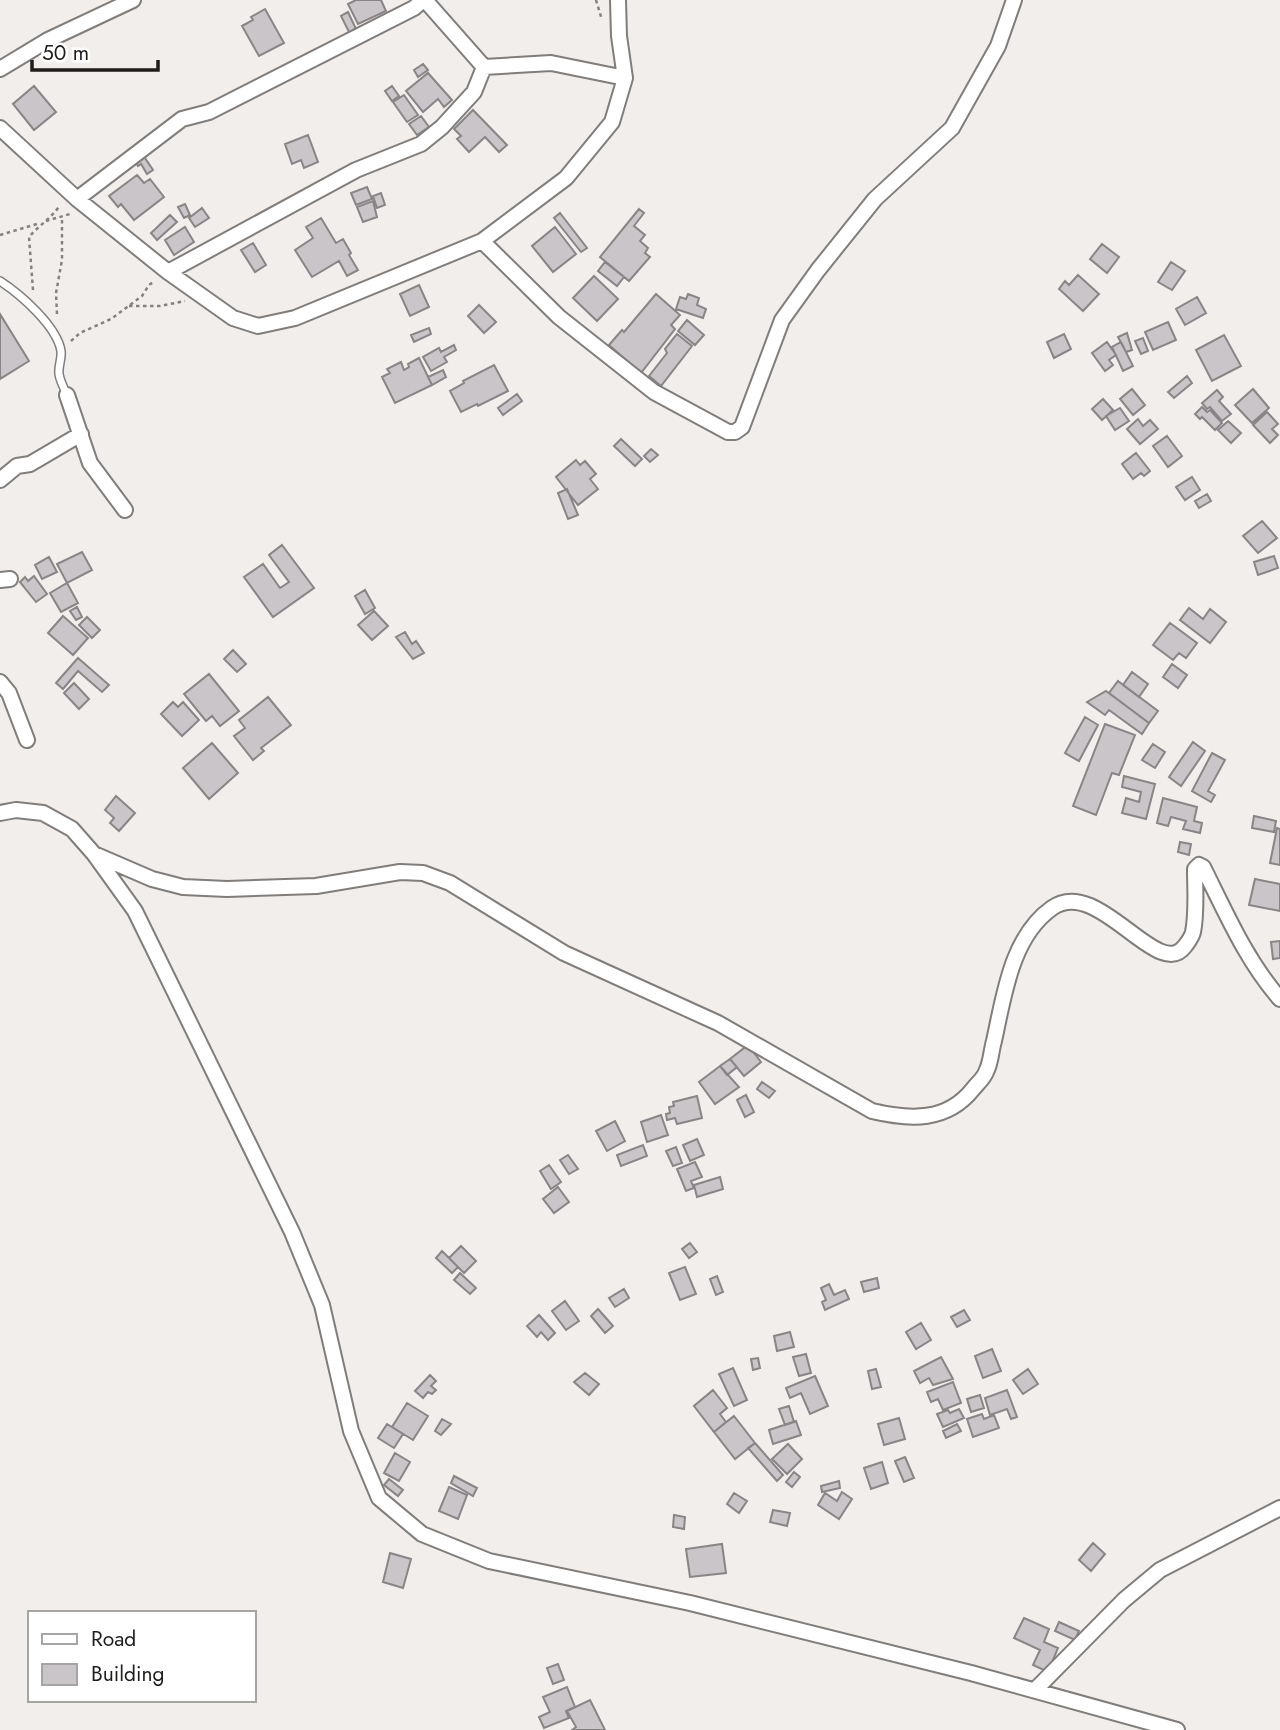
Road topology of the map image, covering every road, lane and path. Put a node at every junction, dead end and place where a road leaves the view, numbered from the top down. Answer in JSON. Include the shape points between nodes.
{"nodes":[{"id":1,"x":133,"y":0,"type":"edge"},
{"id":2,"x":424,"y":0,"type":"edge"},
{"id":3,"x":618,"y":0,"type":"edge"},
{"id":4,"x":1014,"y":0,"type":"edge"},
{"id":5,"x":484,"y":67,"type":"junction"},
{"id":6,"x":0,"y":69,"type":"edge"},
{"id":7,"x":625,"y":78,"type":"junction"},
{"id":8,"x":0,"y":128,"type":"edge"},
{"id":9,"x":79,"y":199,"type":"junction"},
{"id":10,"x":62,"y":217,"type":"junction"},
{"id":11,"x":42,"y":223,"type":"junction"},
{"id":12,"x":0,"y":235,"type":"edge"},
{"id":13,"x":482,"y":240,"type":"junction"},
{"id":14,"x":168,"y":272,"type":"junction"},
{"id":15,"x":0,"y":281,"type":"edge"},
{"id":16,"x":194,"y":291,"type":"junction"},
{"id":17,"x":30,"y":304,"type":"junction"},
{"id":18,"x":127,"y":306,"type":"junction"},
{"id":19,"x":54,"y":337,"type":"junction"},
{"id":20,"x":61,"y":351,"type":"junction"},
{"id":21,"x":66,"y":395,"type":"joint"},
{"id":22,"x":80,"y":434,"type":"junction"},
{"id":23,"x":0,"y":480,"type":"edge"},
{"id":24,"x":125,"y":510,"type":"dead end"},
{"id":25,"x":0,"y":682,"type":"edge"},
{"id":26,"x":27,"y":740,"type":"dead end"},
{"id":27,"x":0,"y":813,"type":"edge"},
{"id":28,"x":94,"y":854,"type":"junction"},
{"id":29,"x":1280,"y":999,"type":"edge"},
{"id":30,"x":1280,"y":1508,"type":"edge"},
{"id":31,"x":1035,"y":1690,"type":"junction"},
{"id":32,"x":1177,"y":1730,"type":"edge"}],
"edges":[{"from":1,"to":6,"type":"street","via":[[48,40]]},
{"from":2,"to":5,"type":"street"},
{"from":2,"to":9,"type":"street","via":[[209,112],[182,119]]},
{"from":3,"to":7,"type":"street"},
{"from":4,"to":13,"type":"street","via":[[998,46],[952,128],[875,198],[782,320],[741,427],[735,432],[654,392],[559,317]]},
{"from":5,"to":7,"type":"street","via":[[551,63]]},
{"from":5,"to":14,"type":"street","via":[[474,92],[421,144],[356,170]]},
{"from":7,"to":13,"type":"street","via":[[612,122],[566,178]]},
{"from":8,"to":9,"type":"street"},
{"from":9,"to":10,"type":"path"},
{"from":9,"to":11,"type":"path"},
{"from":9,"to":14,"type":"street"},
{"from":10,"to":11,"type":"path"},
{"from":10,"to":19,"type":"path"},
{"from":11,"to":12,"type":"path"},
{"from":11,"to":17,"type":"path","via":[[29,237],[34,286]]},
{"from":13,"to":16,"type":"street","via":[[295,318],[258,326],[233,318]]},
{"from":14,"to":16,"type":"street"},
{"from":14,"to":18,"type":"path"},
{"from":15,"to":17,"type":"lane"},
{"from":16,"to":18,"type":"path","via":[[184,303]]},
{"from":17,"to":19,"type":"lane"},
{"from":18,"to":20,"type":"path","via":[[80,333]]},
{"from":19,"to":20,"type":"lane"},
{"from":20,"to":21,"type":"lane","via":[[59,373]]},
{"from":21,"to":22,"type":"street"},
{"from":22,"to":23,"type":"street","via":[[30,464],[17,466]]},
{"from":22,"to":24,"type":"street","via":[[90,463]]},
{"from":25,"to":26,"type":"street","via":[[9,693]]},
{"from":27,"to":28,"type":"street","via":[[43,813],[72,828]]},
{"from":28,"to":29,"type":"street","via":[[183,887],[316,886],[400,872],[423,873],[450,883],[564,953],[718,1023],[872,1111],[899,1118],[940,1115],[966,1098],[986,1072],[1011,969],[1031,926],[1053,906],[1073,900],[1096,908],[1160,953],[1174,954],[1193,935],[1195,869],[1199,865],[1246,953]]},
{"from":28,"to":31,"type":"street","via":[[135,911],[292,1232],[322,1305],[351,1432],[379,1499],[422,1534],[489,1561],[690,1603]]},
{"from":30,"to":31,"type":"street","via":[[1160,1570]]},
{"from":31,"to":32,"type":"street"}]}
